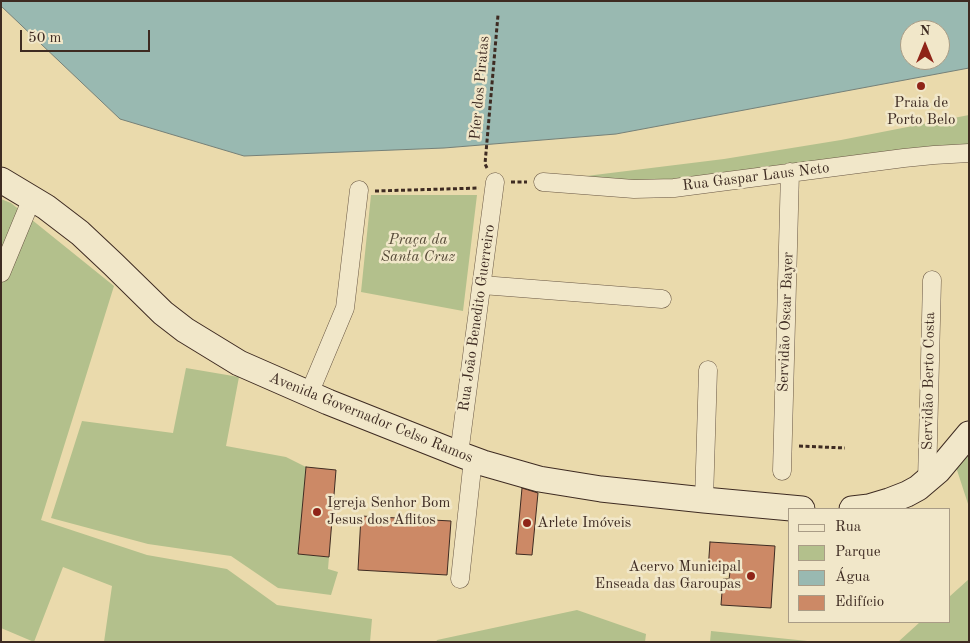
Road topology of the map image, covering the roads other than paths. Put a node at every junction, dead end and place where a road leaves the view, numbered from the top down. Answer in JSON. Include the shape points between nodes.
{"nodes":[{"id":1,"x":969,"y":153,"type":"edge"},
{"id":2,"x":790,"y":172,"type":"junction"},
{"id":3,"x":1,"y":180,"type":"edge"},
{"id":4,"x":495,"y":182,"type":"road end"},
{"id":5,"x":542,"y":182,"type":"road end"},
{"id":6,"x":359,"y":190,"type":"road end"},
{"id":7,"x":32,"y":198,"type":"junction"},
{"id":8,"x":1,"y":273,"type":"edge"},
{"id":9,"x":932,"y":280,"type":"dead end"},
{"id":10,"x":482,"y":285,"type":"junction"},
{"id":11,"x":662,"y":299,"type":"dead end"},
{"id":12,"x":708,"y":370,"type":"dead end"},
{"id":13,"x":309,"y":394,"type":"junction"},
{"id":14,"x":969,"y":434,"type":"edge"},
{"id":15,"x":466,"y":457,"type":"junction"},
{"id":16,"x":782,"y":471,"type":"dead end"},
{"id":17,"x":927,"y":481,"type":"junction"},
{"id":18,"x":704,"y":500,"type":"junction"},
{"id":19,"x":791,"y":508,"type":"edge"},
{"id":20,"x":860,"y":508,"type":"edge"},
{"id":21,"x":460,"y":579,"type":"dead end"}],
"edges":[{"from":1,"to":2,"type":"street","name":"Rua Gaspar Laus Neto"},
{"from":2,"to":5,"type":"street","name":"Rua Gaspar Laus Neto","via":[[653,189]]},
{"from":2,"to":16,"type":"street","name":"Servidão Oscar Bayer"},
{"from":3,"to":7,"type":"main road","name":"Avenida Governador Celso Ramos"},
{"from":4,"to":10,"type":"street","name":"Rua João Benedito Guerreiro"},
{"from":6,"to":13,"type":"street","via":[[345,308]]},
{"from":7,"to":8,"type":"street"},
{"from":7,"to":13,"type":"main road","name":"Avenida Governador Celso Ramos","via":[[93,245],[185,330],[239,363]]},
{"from":9,"to":17,"type":"street","name":"Servidão Berto Costa"},
{"from":10,"to":11,"type":"street"},
{"from":10,"to":15,"type":"street","name":"Rua João Benedito Guerreiro"},
{"from":12,"to":18,"type":"street"},
{"from":13,"to":15,"type":"main road","name":"Avenida Governador Celso Ramos"},
{"from":14,"to":17,"type":"main road"},
{"from":15,"to":18,"type":"main road","name":"Avenida Governador Celso Ramos","via":[[539,479]]},
{"from":15,"to":21,"type":"street","name":"Rua João Benedito Guerreiro"},
{"from":17,"to":20,"type":"main road","via":[[898,497]]},
{"from":18,"to":19,"type":"main road","name":"Avenida Governador Celso Ramos"}]}
